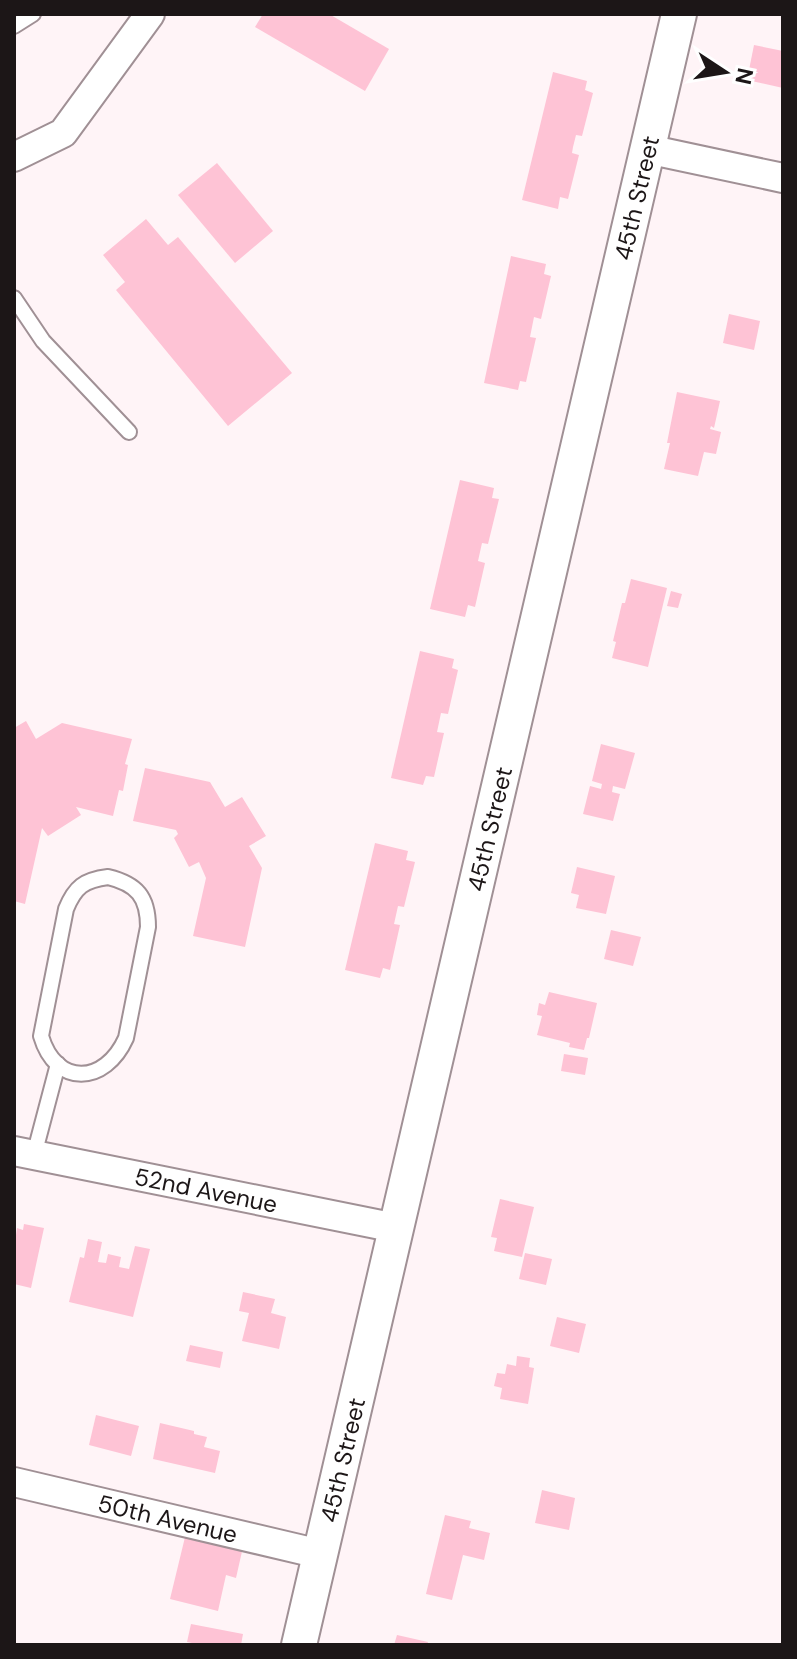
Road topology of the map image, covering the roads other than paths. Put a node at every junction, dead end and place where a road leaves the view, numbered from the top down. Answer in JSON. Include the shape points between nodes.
{"nodes":[{"id":1,"x":33,"y":14,"type":"edge"},
{"id":2,"x":150,"y":14,"type":"edge"},
{"id":3,"x":679,"y":14,"type":"edge"},
{"id":4,"x":14,"y":26,"type":"edge"},
{"id":5,"x":647,"y":149,"type":"junction"},
{"id":6,"x":14,"y":157,"type":"edge"},
{"id":7,"x":783,"y":178,"type":"edge"},
{"id":8,"x":14,"y":298,"type":"edge"},
{"id":9,"x":129,"y":432,"type":"dead end"},
{"id":10,"x":58,"y":1064,"type":"junction"},
{"id":11,"x":24,"y":1153,"type":"edge"},
{"id":12,"x":396,"y":1228,"type":"junction"},
{"id":13,"x":14,"y":1482,"type":"edge"},
{"id":14,"x":320,"y":1554,"type":"junction"},
{"id":15,"x":299,"y":1645,"type":"edge"}],
"edges":[{"from":1,"to":4,"type":"lane"},
{"from":2,"to":6,"type":"street","via":[[63,133]]},
{"from":3,"to":5,"type":"street","name":"45th Street"},
{"from":5,"to":7,"type":"street"},
{"from":5,"to":12,"type":"street","name":"45th Street"},
{"from":8,"to":9,"type":"lane","via":[[43,341]]},
{"from":10,"to":10,"type":"lane","via":[[75,1073],[101,1069],[126,1038],[148,913],[144,899],[123,880],[94,879],[72,896],[66,909],[41,1036]]},
{"from":10,"to":11,"type":"lane"},
{"from":11,"to":12,"type":"street","name":"52nd Avenue"},
{"from":12,"to":14,"type":"street","name":"45th Street"},
{"from":13,"to":14,"type":"street","name":"50th Avenue"},
{"from":14,"to":15,"type":"street","name":"45th Street"}]}
